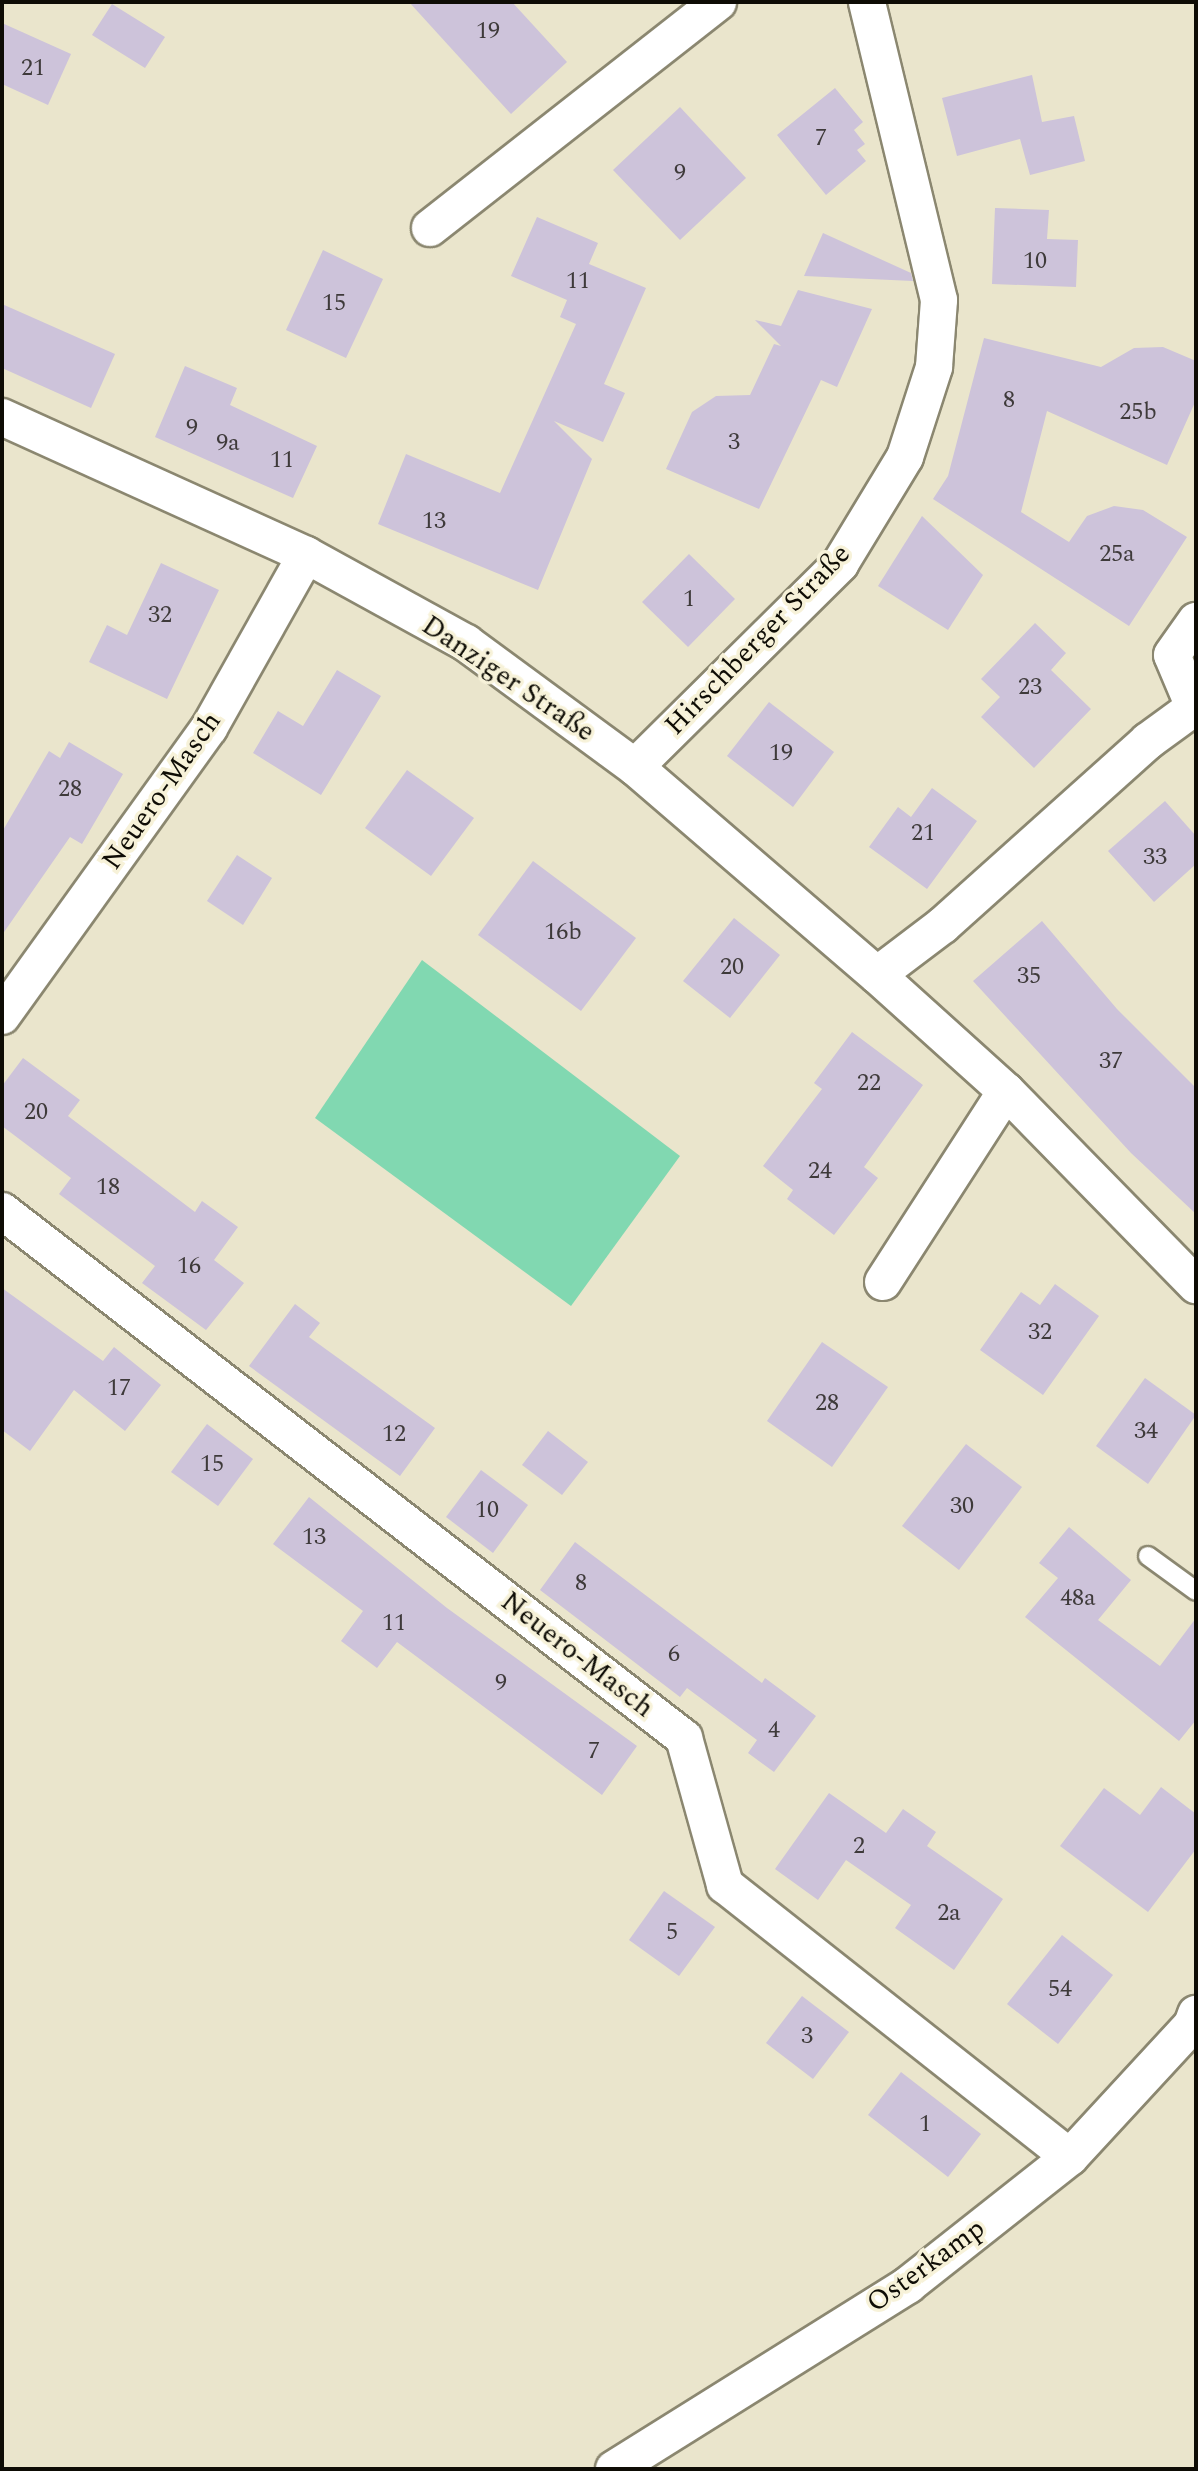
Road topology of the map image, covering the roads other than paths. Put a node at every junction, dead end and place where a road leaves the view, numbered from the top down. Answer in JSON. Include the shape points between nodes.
{"nodes":[{"id":1,"x":718,"y":2,"type":"edge"},
{"id":2,"x":867,"y":2,"type":"edge"},
{"id":3,"x":430,"y":228,"type":"dead end"},
{"id":4,"x":2,"y":417,"type":"edge"},
{"id":5,"x":306,"y":555,"type":"junction"},
{"id":6,"x":1196,"y":621,"type":"edge"},
{"id":7,"x":1195,"y":706,"type":"edge"},
{"id":8,"x":635,"y":767,"type":"junction"},
{"id":9,"x":877,"y":975,"type":"junction"},
{"id":10,"x":2,"y":1016,"type":"edge"},
{"id":11,"x":1006,"y":1091,"type":"junction"},
{"id":12,"x":2,"y":1211,"type":"edge"},
{"id":13,"x":883,"y":1282,"type":"dead end"},
{"id":14,"x":1196,"y":1285,"type":"edge"},
{"id":15,"x":1148,"y":1556,"type":"dead end"},
{"id":16,"x":1196,"y":1591,"type":"edge"},
{"id":17,"x":1196,"y":2014,"type":"edge"},
{"id":18,"x":1070,"y":2157,"type":"junction"},
{"id":19,"x":614,"y":2469,"type":"edge"}],
"edges":[{"from":1,"to":3,"type":"street"},
{"from":2,"to":8,"type":"street","name":"Hirschberger Straße","via":[[939,300],[934,367],[905,457],[840,564]]},
{"from":4,"to":5,"type":"street","name":"Danziger Straße"},
{"from":5,"to":8,"type":"street","name":"Danziger Straße","via":[[466,643]]},
{"from":5,"to":10,"type":"street","name":"Neuero-Masch","via":[[209,728]]},
{"from":6,"to":7,"type":"street","via":[[1172,655]]},
{"from":7,"to":9,"type":"street","via":[[1148,741],[943,925]]},
{"from":8,"to":9,"type":"street","name":"Danziger Straße"},
{"from":9,"to":11,"type":"street","name":"Danziger Straße"},
{"from":11,"to":13,"type":"street"},
{"from":11,"to":14,"type":"street","name":"Danziger Straße"},
{"from":12,"to":18,"type":"street","name":"Neuero-Masch","via":[[684,1738],[725,1885]]},
{"from":15,"to":16,"type":"lane"},
{"from":17,"to":18,"type":"street","name":"Osterkamp","via":[[1192,2025]]},
{"from":18,"to":19,"type":"street","name":"Osterkamp","via":[[908,2285]]}]}
